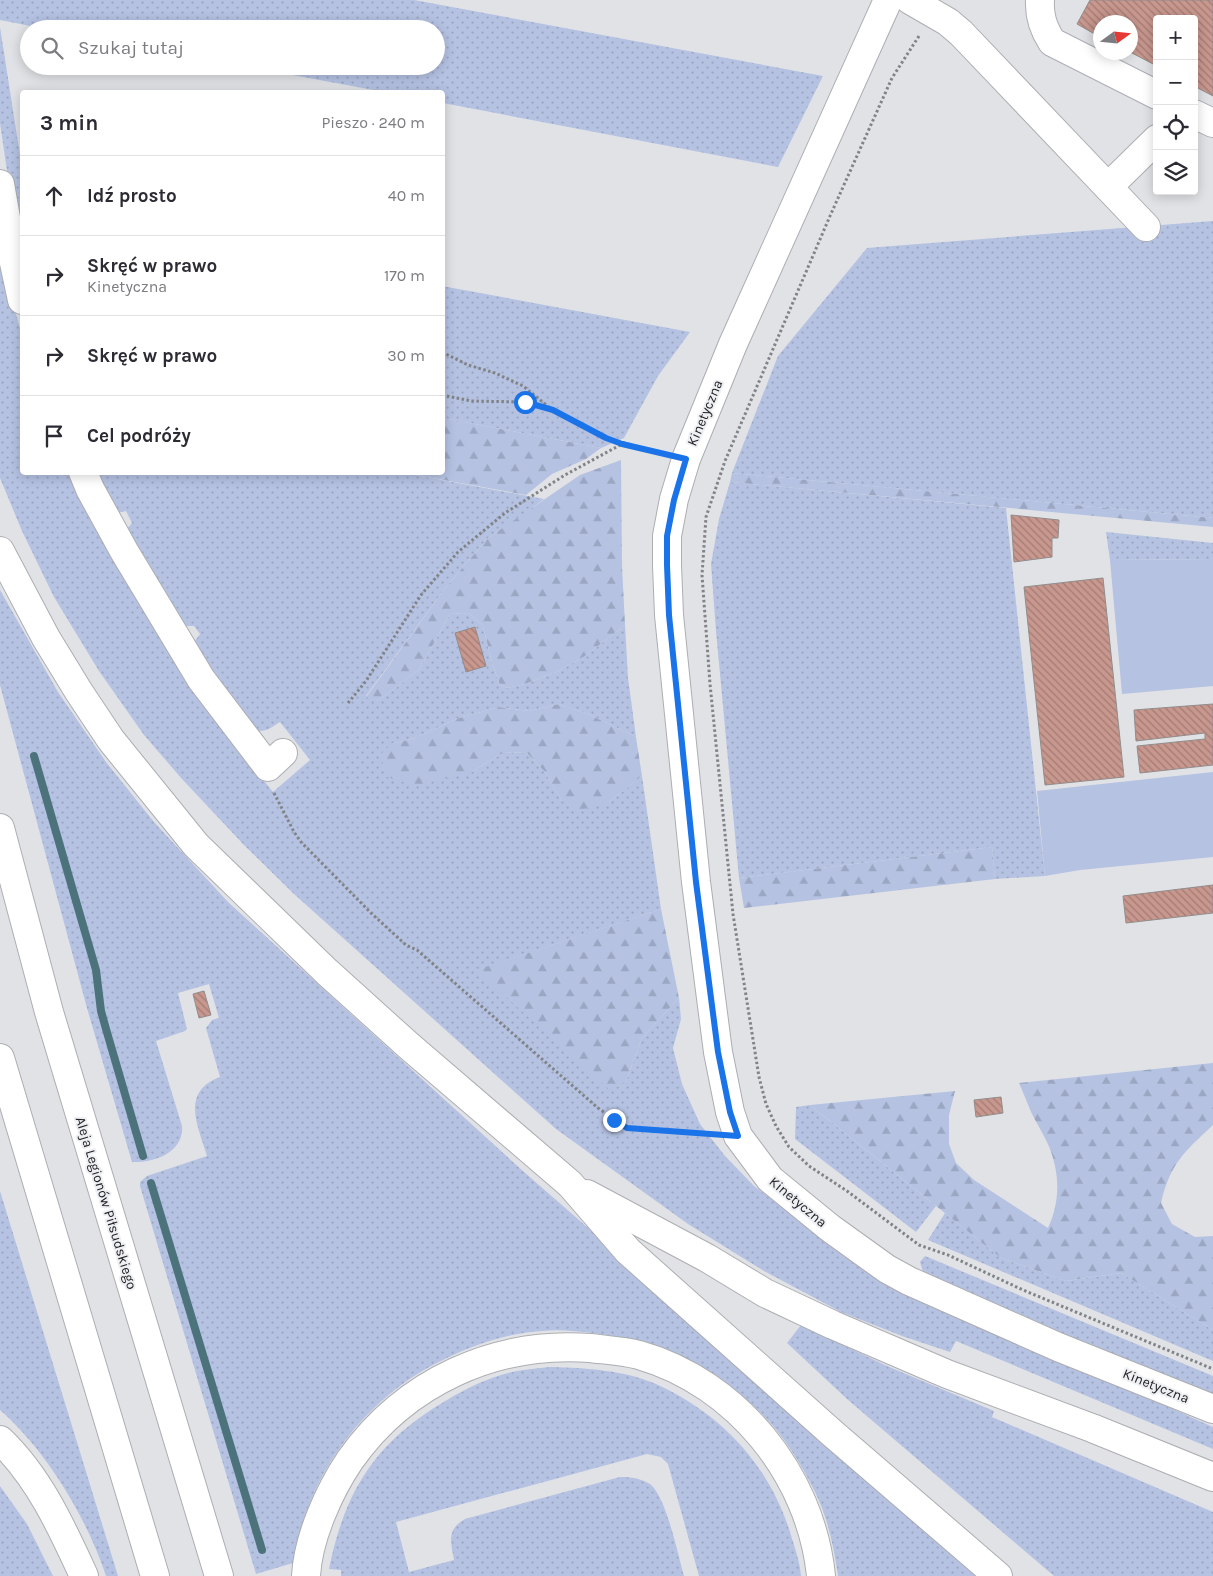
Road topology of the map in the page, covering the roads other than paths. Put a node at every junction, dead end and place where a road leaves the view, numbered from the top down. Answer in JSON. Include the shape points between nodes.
{"nodes":[{"id":1,"x":888,"y":0,"type":"edge"},
{"id":2,"x":1040,"y":0,"type":"edge"},
{"id":3,"x":920,"y":6,"type":"edge"},
{"id":4,"x":1153,"y":93,"type":"edge"},
{"id":5,"x":1198,"y":116,"type":"edge"},
{"id":6,"x":1213,"y":124,"type":"edge"},
{"id":7,"x":1153,"y":143,"type":"edge"},
{"id":8,"x":0,"y":184,"type":"edge"},
{"id":9,"x":1108,"y":187,"type":"junction"},
{"id":10,"x":1146,"y":227,"type":"dead end"},
{"id":11,"x":20,"y":292,"type":"edge"},
{"id":12,"x":84,"y":475,"type":"edge"},
{"id":13,"x":0,"y":551,"type":"edge"},
{"id":14,"x":275,"y":760,"type":"road end"},
{"id":15,"x":0,"y":828,"type":"edge"},
{"id":16,"x":0,"y":1058,"type":"edge"},
{"id":17,"x":570,"y":1184,"type":"junction"},
{"id":18,"x":1213,"y":1409,"type":"edge"},
{"id":19,"x":0,"y":1440,"type":"edge"},
{"id":20,"x":1213,"y":1477,"type":"edge"},
{"id":21,"x":84,"y":1576,"type":"edge"},
{"id":22,"x":155,"y":1576,"type":"edge"},
{"id":23,"x":219,"y":1576,"type":"edge"},
{"id":24,"x":306,"y":1576,"type":"edge"},
{"id":25,"x":821,"y":1576,"type":"edge"},
{"id":26,"x":998,"y":1576,"type":"edge"}],
"edges":[{"from":1,"to":18,"type":"main road","name":"Kinetyczna","via":[[733,344],[686,459],[667,536],[669,615],[695,872],[717,1043],[730,1112],[738,1136],[770,1180],[887,1269],[1058,1347]]},
{"from":2,"to":4,"type":"main road","via":[[1042,22],[1052,42]]},
{"from":3,"to":9,"type":"main road","via":[[961,32]]},
{"from":5,"to":6,"type":"main road"},
{"from":7,"to":9,"type":"main road"},
{"from":8,"to":11,"type":"main road"},
{"from":9,"to":10,"type":"main road"},
{"from":12,"to":14,"type":"main road","via":[[128,558],[201,680]]},
{"from":13,"to":17,"type":"main road","via":[[46,638],[111,740],[196,845],[402,1040]]},
{"from":15,"to":23,"type":"main road","name":"Aleja Legionów Piłsudskiego","via":[[49,1012]]},
{"from":16,"to":22,"type":"main road"},
{"from":17,"to":20,"type":"main road","via":[[765,1292],[832,1325],[947,1374]]},
{"from":17,"to":26,"type":"main road","via":[[628,1251]]},
{"from":19,"to":21,"type":"main road","via":[[34,1482],[60,1522]]},
{"from":24,"to":25,"type":"main road","via":[[320,1516],[336,1481],[376,1427],[404,1402],[464,1368],[494,1356],[534,1348],[572,1347],[639,1355],[675,1369],[739,1411],[782,1462],[801,1500],[813,1530]]}]}
